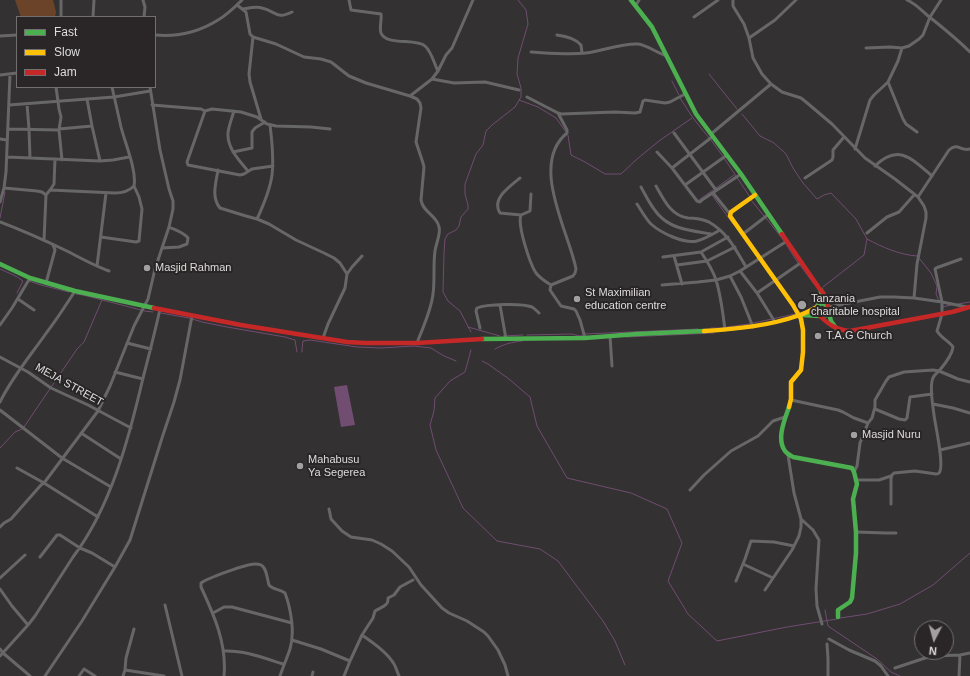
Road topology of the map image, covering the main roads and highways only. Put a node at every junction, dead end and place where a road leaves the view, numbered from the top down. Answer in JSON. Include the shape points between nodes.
{"nodes":[{"id":1,"x":631,"y":0,"type":"edge"},
{"id":2,"x":755,"y":195,"type":"junction"},
{"id":3,"x":0,"y":264,"type":"edge"},
{"id":4,"x":821,"y":290,"type":"junction"},
{"id":5,"x":818,"y":306,"type":"junction"},
{"id":6,"x":969,"y":307,"type":"edge"},
{"id":7,"x":828,"y":308,"type":"junction"},
{"id":8,"x":800,"y":315,"type":"junction"},
{"id":9,"x":820,"y":316,"type":"junction"},
{"id":10,"x":837,"y":329,"type":"junction"},
{"id":11,"x":838,"y":618,"type":"dead end"}],
"edges":[{"from":1,"to":2,"type":"main road","via":[[652,27],[696,114]]},
{"from":2,"to":4,"type":"main road"},
{"from":2,"to":8,"type":"main road","via":[[730,214],[731,218]]},
{"from":3,"to":8,"type":"main road","via":[[30,278],[75,291],[192,316],[348,342],[416,343],[585,338],[725,330],[752,327]]},
{"from":4,"to":5,"type":"main road"},
{"from":4,"to":7,"type":"main road"},
{"from":5,"to":7,"type":"main road","via":[[822,304]]},
{"from":5,"to":8,"type":"main road"},
{"from":5,"to":9,"type":"main road","via":[[816,312]]},
{"from":6,"to":10,"type":"main road","via":[[860,330]]},
{"from":7,"to":9,"type":"main road","via":[[825,316]]},
{"from":7,"to":10,"type":"main road"},
{"from":8,"to":9,"type":"main road"},
{"from":8,"to":11,"type":"main road","via":[[803,336],[802,361],[800,372],[791,385],[791,400],[782,432],[783,448],[793,457],[852,468],[857,480],[853,499],[856,559],[852,598],[838,610]]},
{"from":9,"to":10,"type":"main road"}]}
